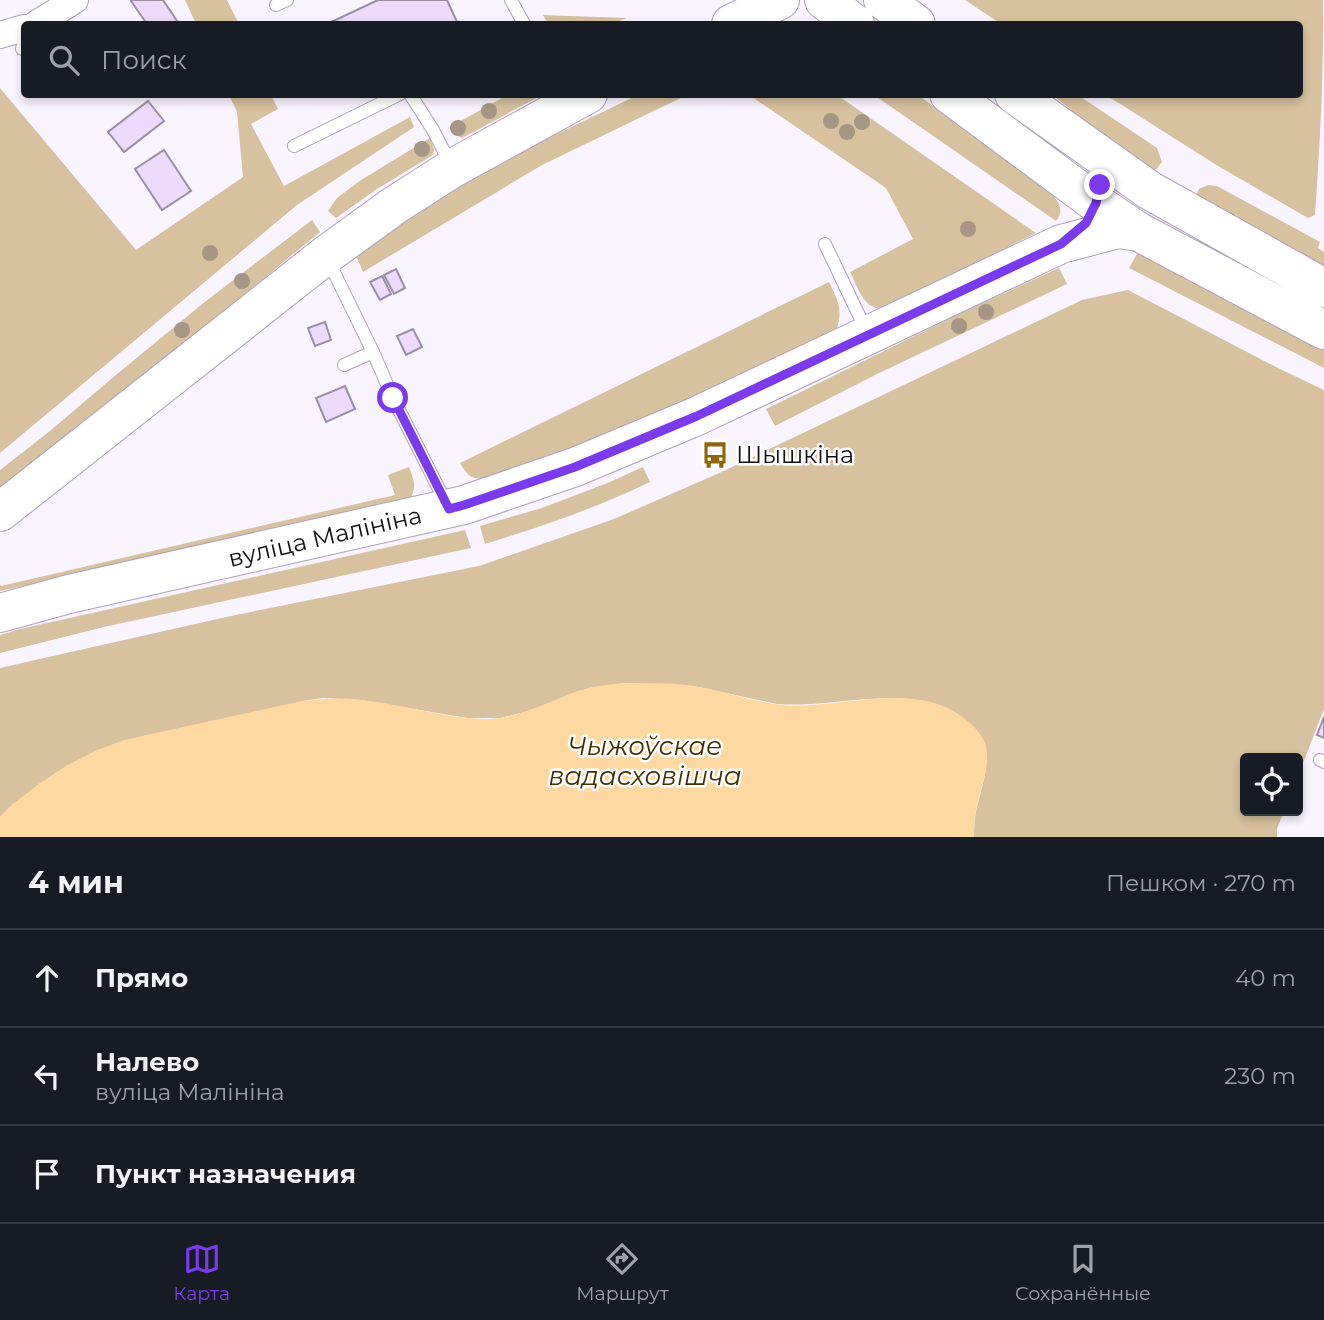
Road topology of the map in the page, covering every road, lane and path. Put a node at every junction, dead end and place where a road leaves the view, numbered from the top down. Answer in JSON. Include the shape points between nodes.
{"nodes":[{"id":1,"x":75,"y":0,"type":"edge"},
{"id":2,"x":511,"y":0,"type":"edge"},
{"id":3,"x":824,"y":0,"type":"edge"},
{"id":4,"x":883,"y":0,"type":"edge"},
{"id":5,"x":919,"y":0,"type":"edge"},
{"id":6,"x":41,"y":21,"type":"edge"},
{"id":7,"x":522,"y":21,"type":"edge"},
{"id":8,"x":851,"y":21,"type":"edge"},
{"id":9,"x":912,"y":21,"type":"edge"},
{"id":10,"x":932,"y":21,"type":"edge"},
{"id":11,"x":392,"y":98,"type":"edge"},
{"id":12,"x":413,"y":98,"type":"edge"},
{"id":13,"x":581,"y":98,"type":"edge"},
{"id":14,"x":954,"y":98,"type":"edge"},
{"id":15,"x":1020,"y":98,"type":"edge"},
{"id":16,"x":1076,"y":138,"type":"junction"},
{"id":17,"x":294,"y":146,"type":"dead end"},
{"id":18,"x":453,"y":169,"type":"junction"},
{"id":19,"x":1096,"y":203,"type":"junction"},
{"id":20,"x":1139,"y":232,"type":"junction"},
{"id":21,"x":825,"y":244,"type":"dead end"},
{"id":22,"x":1061,"y":244,"type":"junction"},
{"id":23,"x":326,"y":255,"type":"junction"},
{"id":24,"x":1324,"y":288,"type":"edge"},
{"id":25,"x":1324,"y":330,"type":"edge"},
{"id":26,"x":868,"y":334,"type":"junction"},
{"id":27,"x":373,"y":352,"type":"junction"},
{"id":28,"x":345,"y":365,"type":"dead end"},
{"id":29,"x":449,"y":509,"type":"junction"},
{"id":30,"x":0,"y":512,"type":"edge"},
{"id":31,"x":0,"y":613,"type":"edge"}],
"edges":[{"from":1,"to":6,"type":"street"},
{"from":2,"to":7,"type":"lane"},
{"from":3,"to":8,"type":"main road"},
{"from":4,"to":9,"type":"main road"},
{"from":5,"to":10,"type":"main road"},
{"from":11,"to":17,"type":"lane"},
{"from":12,"to":18,"type":"lane"},
{"from":13,"to":18,"type":"main road"},
{"from":14,"to":19,"type":"main road"},
{"from":15,"to":16,"type":"main road"},
{"from":16,"to":19,"type":"main road","via":[[1097,169]]},
{"from":16,"to":24,"type":"main road","via":[[1149,190]]},
{"from":18,"to":23,"type":"main road"},
{"from":19,"to":20,"type":"main road"},
{"from":19,"to":22,"type":"main road","name":"вуліца Малініна","via":[[1086,223]]},
{"from":20,"to":22,"type":"main road","name":"вуліца Малініна","via":[[1118,229]]},
{"from":20,"to":25,"type":"main road"},
{"from":21,"to":26,"type":"lane"},
{"from":22,"to":26,"type":"main road","name":"вуліца Малініна"},
{"from":23,"to":27,"type":"lane"},
{"from":23,"to":30,"type":"main road"},
{"from":26,"to":29,"type":"main road","name":"вуліца Малініна","via":[[697,416],[563,471]]},
{"from":27,"to":28,"type":"lane"},
{"from":27,"to":29,"type":"lane"},
{"from":29,"to":31,"type":"main road","name":"вуліца Малініна"}]}
